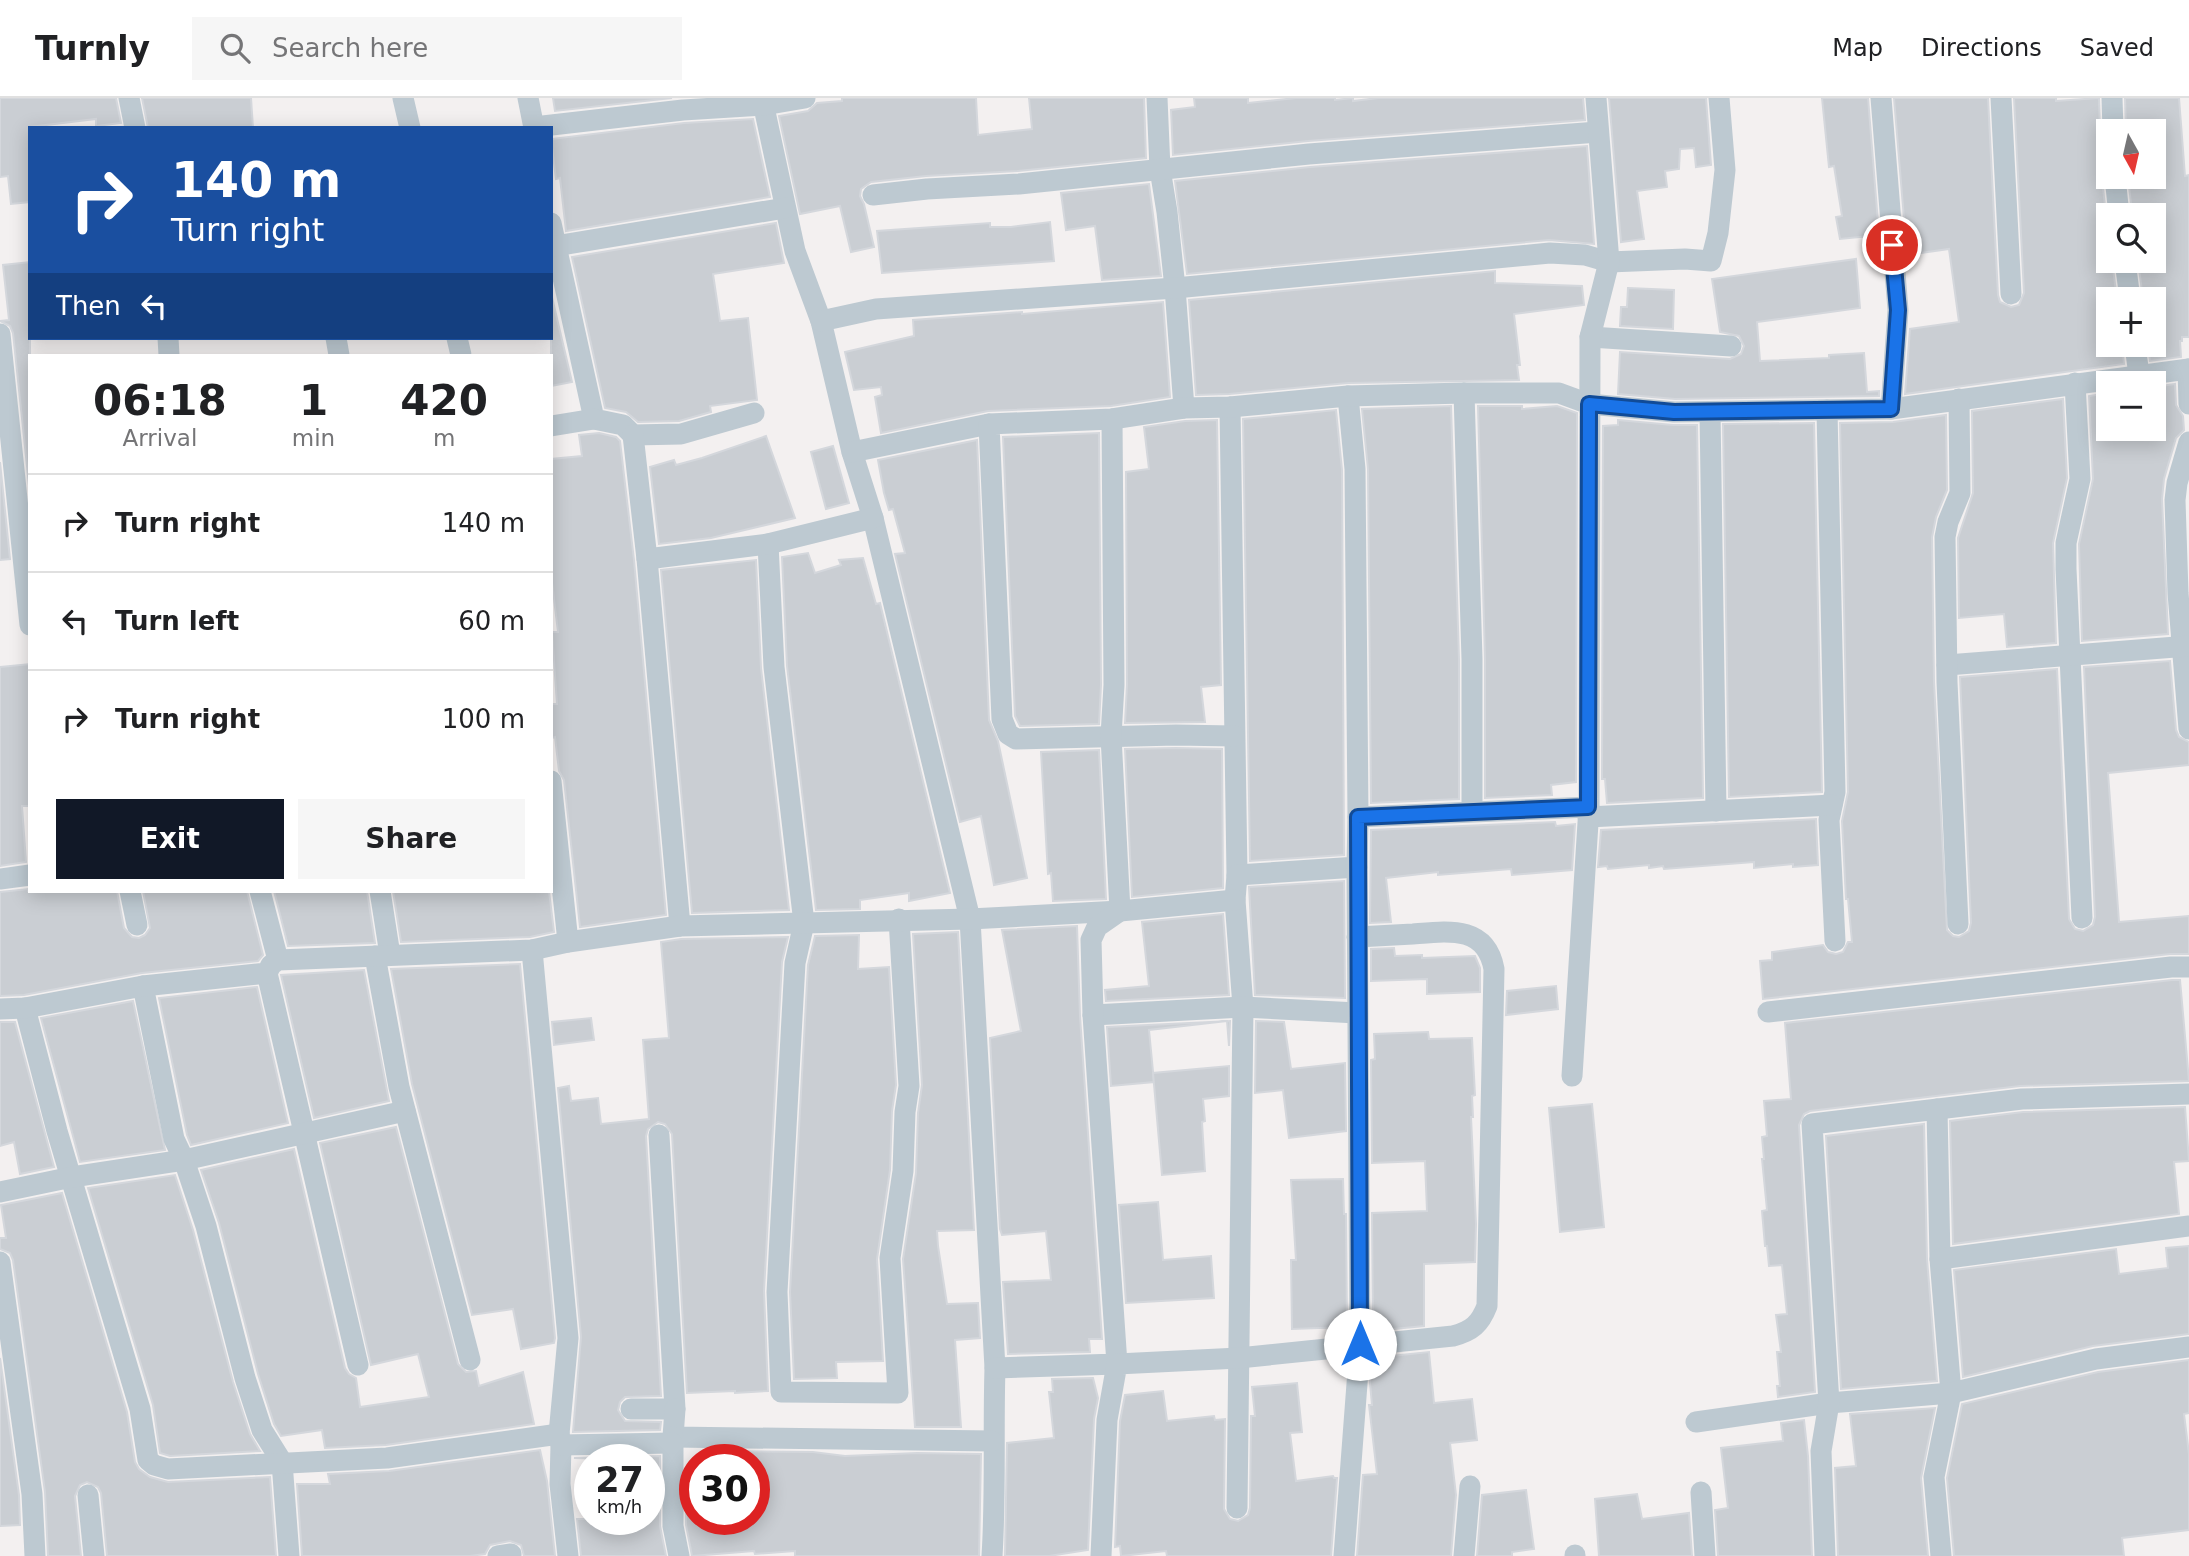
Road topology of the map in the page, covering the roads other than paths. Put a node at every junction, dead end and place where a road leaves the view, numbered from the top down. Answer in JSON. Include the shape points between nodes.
{"nodes":[{"id":1,"x":129,"y":98,"type":"edge"},
{"id":2,"x":403,"y":98,"type":"edge"},
{"id":3,"x":528,"y":98,"type":"edge"},
{"id":4,"x":805,"y":98,"type":"edge"},
{"id":5,"x":1157,"y":98,"type":"edge"},
{"id":6,"x":1595,"y":98,"type":"edge"},
{"id":7,"x":1719,"y":98,"type":"edge"},
{"id":8,"x":1881,"y":98,"type":"edge"},
{"id":9,"x":2001,"y":98,"type":"edge"},
{"id":10,"x":2112,"y":98,"type":"edge"},
{"id":11,"x":763,"y":102,"type":"edge"},
{"id":12,"x":2113,"y":119,"type":"edge"},
{"id":13,"x":135,"y":126,"type":"edge"},
{"id":14,"x":410,"y":126,"type":"edge"},
{"id":15,"x":534,"y":126,"type":"edge"},
{"id":16,"x":543,"y":126,"type":"edge"},
{"id":17,"x":1598,"y":132,"type":"junction"},
{"id":18,"x":1160,"y":169,"type":"junction"},
{"id":19,"x":873,"y":195,"type":"dead end"},
{"id":20,"x":785,"y":208,"type":"junction"},
{"id":21,"x":553,"y":234,"type":"edge"},
{"id":22,"x":555,"y":246,"type":"junction"},
{"id":23,"x":1609,"y":262,"type":"junction"},
{"id":24,"x":1175,"y":288,"type":"junction"},
{"id":25,"x":2011,"y":294,"type":"dead end"},
{"id":26,"x":821,"y":321,"type":"junction"},
{"id":27,"x":0,"y":334,"type":"edge"},
{"id":28,"x":1590,"y":337,"type":"junction"},
{"id":29,"x":1731,"y":346,"type":"dead end"},
{"id":30,"x":2188,"y":369,"type":"edge"},
{"id":31,"x":2166,"y":372,"type":"edge"},
{"id":32,"x":2096,"y":380,"type":"edge"},
{"id":33,"x":2075,"y":383,"type":"junction"},
{"id":34,"x":1464,"y":393,"type":"junction"},
{"id":35,"x":1348,"y":396,"type":"junction"},
{"id":36,"x":1959,"y":399,"type":"junction"},
{"id":37,"x":1589,"y":404,"type":"junction"},
{"id":38,"x":2189,"y":404,"type":"edge"},
{"id":39,"x":1230,"y":407,"type":"junction"},
{"id":40,"x":1184,"y":408,"type":"junction"},
{"id":41,"x":1891,"y":409,"type":"junction"},
{"id":42,"x":1827,"y":410,"type":"junction"},
{"id":43,"x":1710,"y":412,"type":"junction"},
{"id":44,"x":754,"y":413,"type":"dead end"},
{"id":45,"x":594,"y":419,"type":"junction"},
{"id":46,"x":1112,"y":419,"type":"junction"},
{"id":47,"x":989,"y":424,"type":"junction"},
{"id":48,"x":553,"y":426,"type":"edge"},
{"id":49,"x":633,"y":435,"type":"junction"},
{"id":50,"x":2189,"y":442,"type":"edge"},
{"id":51,"x":852,"y":452,"type":"junction"},
{"id":52,"x":873,"y":518,"type":"junction"},
{"id":53,"x":768,"y":544,"type":"junction"},
{"id":54,"x":25,"y":550,"type":"edge"},
{"id":55,"x":647,"y":559,"type":"junction"},
{"id":56,"x":28,"y":595,"type":"edge"},
{"id":57,"x":2186,"y":646,"type":"edge"},
{"id":58,"x":2070,"y":656,"type":"junction"},
{"id":59,"x":1947,"y":665,"type":"junction"},
{"id":60,"x":2189,"y":729,"type":"edge"},
{"id":61,"x":1111,"y":736,"type":"junction"},
{"id":62,"x":1234,"y":736,"type":"junction"},
{"id":63,"x":553,"y":800,"type":"edge"},
{"id":64,"x":1832,"y":805,"type":"junction"},
{"id":65,"x":1472,"y":811,"type":"junction"},
{"id":66,"x":1716,"y":811,"type":"junction"},
{"id":67,"x":1588,"y":812,"type":"junction"},
{"id":68,"x":1358,"y":817,"type":"junction"},
{"id":69,"x":1357,"y":867,"type":"junction"},
{"id":70,"x":28,"y":875,"type":"edge"},
{"id":71,"x":1237,"y":875,"type":"junction"},
{"id":72,"x":0,"y":878,"type":"edge"},
{"id":73,"x":130,"y":893,"type":"edge"},
{"id":74,"x":260,"y":893,"type":"edge"},
{"id":75,"x":380,"y":893,"type":"edge"},
{"id":76,"x":1235,"y":900,"type":"junction"},
{"id":77,"x":1120,"y":911,"type":"junction"},
{"id":78,"x":2082,"y":918,"type":"dead end"},
{"id":79,"x":899,"y":919,"type":"junction"},
{"id":80,"x":970,"y":919,"type":"junction"},
{"id":81,"x":804,"y":923,"type":"junction"},
{"id":82,"x":1958,"y":924,"type":"dead end"},
{"id":83,"x":137,"y":925,"type":"dead end"},
{"id":84,"x":680,"y":926,"type":"junction"},
{"id":85,"x":1357,"y":937,"type":"junction"},
{"id":86,"x":1835,"y":941,"type":"dead end"},
{"id":87,"x":568,"y":942,"type":"junction"},
{"id":88,"x":532,"y":950,"type":"junction"},
{"id":89,"x":382,"y":955,"type":"junction"},
{"id":90,"x":272,"y":967,"type":"junction"},
{"id":91,"x":2189,"y":967,"type":"edge"},
{"id":92,"x":143,"y":986,"type":"junction"},
{"id":93,"x":1243,"y":1007,"type":"junction"},
{"id":94,"x":24,"y":1008,"type":"junction"},
{"id":95,"x":0,"y":1009,"type":"edge"},
{"id":96,"x":1768,"y":1012,"type":"dead end"},
{"id":97,"x":1357,"y":1013,"type":"junction"},
{"id":98,"x":1093,"y":1015,"type":"junction"},
{"id":99,"x":1572,"y":1076,"type":"dead end"},
{"id":100,"x":2189,"y":1094,"type":"edge"},
{"id":101,"x":1937,"y":1109,"type":"junction"},
{"id":102,"x":405,"y":1111,"type":"junction"},
{"id":103,"x":303,"y":1133,"type":"junction"},
{"id":104,"x":659,"y":1135,"type":"dead end"},
{"id":105,"x":184,"y":1160,"type":"junction"},
{"id":106,"x":72,"y":1177,"type":"junction"},
{"id":107,"x":0,"y":1192,"type":"edge"},
{"id":108,"x":2189,"y":1226,"type":"edge"},
{"id":109,"x":1940,"y":1259,"type":"junction"},
{"id":110,"x":0,"y":1262,"type":"edge"},
{"id":111,"x":1360,"y":1344,"type":"junction"},
{"id":112,"x":2189,"y":1347,"type":"edge"},
{"id":113,"x":1239,"y":1358,"type":"junction"},
{"id":114,"x":470,"y":1360,"type":"dead end"},
{"id":115,"x":1117,"y":1364,"type":"junction"},
{"id":116,"x":358,"y":1365,"type":"dead end"},
{"id":117,"x":995,"y":1368,"type":"junction"},
{"id":118,"x":1951,"y":1392,"type":"junction"},
{"id":119,"x":1829,"y":1403,"type":"junction"},
{"id":120,"x":631,"y":1409,"type":"dead end"},
{"id":121,"x":675,"y":1409,"type":"junction"},
{"id":122,"x":1696,"y":1422,"type":"dead end"},
{"id":123,"x":560,"y":1439,"type":"junction"},
{"id":124,"x":673,"y":1440,"type":"junction"},
{"id":125,"x":992,"y":1441,"type":"junction"},
{"id":126,"x":282,"y":1462,"type":"junction"},
{"id":127,"x":1470,"y":1486,"type":"dead end"},
{"id":128,"x":1701,"y":1492,"type":"dead end"},
{"id":129,"x":88,"y":1495,"type":"dead end"},
{"id":130,"x":1237,"y":1508,"type":"dead end"},
{"id":131,"x":35,"y":1556,"type":"edge"},
{"id":132,"x":94,"y":1556,"type":"edge"},
{"id":133,"x":289,"y":1556,"type":"edge"},
{"id":134,"x":568,"y":1556,"type":"edge"},
{"id":135,"x":679,"y":1556,"type":"edge"},
{"id":136,"x":992,"y":1556,"type":"edge"},
{"id":137,"x":1101,"y":1556,"type":"edge"},
{"id":138,"x":1344,"y":1556,"type":"edge"},
{"id":139,"x":1464,"y":1556,"type":"edge"},
{"id":140,"x":1705,"y":1556,"type":"edge"},
{"id":141,"x":1825,"y":1556,"type":"edge"},
{"id":142,"x":1941,"y":1556,"type":"edge"}],
"edges":[{"from":1,"to":13,"type":"street"},
{"from":2,"to":14,"type":"street"},
{"from":3,"to":15,"type":"street"},
{"from":4,"to":11,"type":"street"},
{"from":5,"to":18,"type":"street"},
{"from":6,"to":17,"type":"street"},
{"from":7,"to":23,"type":"street","via":[[1725,170],[1711,261]]},
{"from":8,"to":41,"type":"street","via":[[1898,310]]},
{"from":9,"to":25,"type":"street"},
{"from":10,"to":12,"type":"street"},
{"from":11,"to":16,"type":"street"},
{"from":11,"to":20,"type":"street"},
{"from":17,"to":18,"type":"street"},
{"from":17,"to":23,"type":"street"},
{"from":18,"to":19,"type":"street"},
{"from":18,"to":24,"type":"street"},
{"from":20,"to":22,"type":"street"},
{"from":20,"to":26,"type":"street","via":[[795,251]]},
{"from":21,"to":22,"type":"street"},
{"from":22,"to":45,"type":"street"},
{"from":23,"to":24,"type":"street","via":[[1550,253]]},
{"from":23,"to":28,"type":"street"},
{"from":24,"to":26,"type":"street","via":[[876,309]]},
{"from":24,"to":40,"type":"street"},
{"from":26,"to":51,"type":"street"},
{"from":27,"to":54,"type":"street"},
{"from":28,"to":29,"type":"street"},
{"from":28,"to":37,"type":"street"},
{"from":30,"to":31,"type":"street"},
{"from":30,"to":38,"type":"street"},
{"from":32,"to":33,"type":"street"},
{"from":33,"to":36,"type":"street"},
{"from":33,"to":58,"type":"street","via":[[2080,479],[2066,543]]},
{"from":34,"to":35,"type":"street"},
{"from":34,"to":37,"type":"street","via":[[1559,393]]},
{"from":34,"to":65,"type":"street"},
{"from":35,"to":39,"type":"street"},
{"from":35,"to":68,"type":"street","via":[[1355,468]]},
{"from":36,"to":41,"type":"street"},
{"from":36,"to":59,"type":"street","via":[[1960,493],[1945,537]]},
{"from":37,"to":43,"type":"street"},
{"from":37,"to":67,"type":"street"},
{"from":39,"to":40,"type":"street"},
{"from":39,"to":62,"type":"street"},
{"from":40,"to":46,"type":"street"},
{"from":41,"to":42,"type":"street"},
{"from":42,"to":43,"type":"street"},
{"from":42,"to":64,"type":"street"},
{"from":43,"to":66,"type":"street"},
{"from":44,"to":49,"type":"street","via":[[681,434]]},
{"from":45,"to":48,"type":"street"},
{"from":45,"to":49,"type":"street","via":[[623,425]]},
{"from":46,"to":47,"type":"street"},
{"from":46,"to":61,"type":"street"},
{"from":47,"to":51,"type":"street"},
{"from":47,"to":61,"type":"street","via":[[1002,719],[1008,734],[1016,739]]},
{"from":49,"to":55,"type":"street"},
{"from":50,"to":57,"type":"street","via":[[2175,500]]},
{"from":51,"to":52,"type":"street"},
{"from":52,"to":53,"type":"street"},
{"from":52,"to":80,"type":"street"},
{"from":53,"to":55,"type":"street"},
{"from":53,"to":81,"type":"street","via":[[774,667]]},
{"from":54,"to":56,"type":"street"},
{"from":55,"to":84,"type":"street"},
{"from":57,"to":58,"type":"street"},
{"from":57,"to":60,"type":"street"},
{"from":58,"to":59,"type":"street"},
{"from":58,"to":78,"type":"street"},
{"from":59,"to":82,"type":"street"},
{"from":61,"to":62,"type":"street"},
{"from":61,"to":77,"type":"street"},
{"from":62,"to":71,"type":"street"},
{"from":63,"to":87,"type":"street"},
{"from":64,"to":66,"type":"street"},
{"from":64,"to":86,"type":"street"},
{"from":65,"to":67,"type":"street"},
{"from":65,"to":68,"type":"street"},
{"from":66,"to":67,"type":"street"},
{"from":67,"to":99,"type":"street"},
{"from":68,"to":69,"type":"street"},
{"from":69,"to":71,"type":"street"},
{"from":69,"to":85,"type":"street"},
{"from":70,"to":72,"type":"street"},
{"from":71,"to":76,"type":"street"},
{"from":73,"to":83,"type":"street"},
{"from":74,"to":90,"type":"street"},
{"from":75,"to":89,"type":"street"},
{"from":76,"to":77,"type":"street"},
{"from":76,"to":93,"type":"street"},
{"from":77,"to":80,"type":"street"},
{"from":77,"to":98,"type":"street","via":[[1097,927],[1091,940]]},
{"from":79,"to":80,"type":"street"},
{"from":79,"to":81,"type":"street"},
{"from":79,"to":81,"type":"street","via":[[909,1086],[890,1258],[898,1393],[781,1392],[777,1292],[795,962]]},
{"from":80,"to":117,"type":"street"},
{"from":81,"to":84,"type":"street"},
{"from":84,"to":87,"type":"street"},
{"from":85,"to":97,"type":"street"},
{"from":85,"to":111,"type":"street","via":[[1461,933],[1482,943],[1494,969],[1487,1306],[1478,1324],[1465,1333]]},
{"from":87,"to":88,"type":"street"},
{"from":88,"to":89,"type":"street"},
{"from":88,"to":123,"type":"street","via":[[568,1338]]},
{"from":89,"to":90,"type":"street"},
{"from":89,"to":102,"type":"street","via":[[386,1026]]},
{"from":90,"to":92,"type":"street"},
{"from":90,"to":103,"type":"street"},
{"from":91,"to":96,"type":"street"},
{"from":92,"to":94,"type":"street"},
{"from":92,"to":105,"type":"street","via":[[174,1139]]},
{"from":93,"to":97,"type":"street"},
{"from":93,"to":98,"type":"street"},
{"from":93,"to":113,"type":"street"},
{"from":94,"to":95,"type":"street"},
{"from":94,"to":106,"type":"street"},
{"from":97,"to":111,"type":"street"},
{"from":98,"to":115,"type":"street"},
{"from":100,"to":101,"type":"street","via":[[2022,1099]]},
{"from":101,"to":109,"type":"street"},
{"from":101,"to":119,"type":"street","via":[[1812,1124]]},
{"from":102,"to":103,"type":"street"},
{"from":102,"to":114,"type":"street"},
{"from":103,"to":105,"type":"street"},
{"from":103,"to":116,"type":"street"},
{"from":104,"to":121,"type":"street"},
{"from":105,"to":106,"type":"street"},
{"from":105,"to":126,"type":"street","via":[[245,1378],[262,1430]]},
{"from":106,"to":107,"type":"street"},
{"from":106,"to":126,"type":"street","via":[[140,1409],[148,1460],[168,1469]]},
{"from":108,"to":109,"type":"street"},
{"from":109,"to":118,"type":"street"},
{"from":110,"to":131,"type":"street","via":[[32,1494]]},
{"from":111,"to":113,"type":"street"},
{"from":111,"to":138,"type":"street"},
{"from":112,"to":118,"type":"street","via":[[2096,1359]]},
{"from":113,"to":115,"type":"street"},
{"from":113,"to":130,"type":"street"},
{"from":115,"to":117,"type":"street"},
{"from":115,"to":137,"type":"street","via":[[1107,1420]]},
{"from":117,"to":125,"type":"street"},
{"from":118,"to":119,"type":"street"},
{"from":118,"to":142,"type":"street","via":[[1934,1477]]},
{"from":119,"to":122,"type":"street"},
{"from":119,"to":141,"type":"street","via":[[1821,1451]]},
{"from":120,"to":121,"type":"street"},
{"from":121,"to":124,"type":"street"},
{"from":123,"to":124,"type":"street"},
{"from":123,"to":126,"type":"street","via":[[387,1458]]},
{"from":123,"to":134,"type":"street"},
{"from":124,"to":125,"type":"street"},
{"from":124,"to":135,"type":"street","via":[[673,1526]]},
{"from":125,"to":136,"type":"street","via":[[996,1504]]},
{"from":126,"to":133,"type":"street"},
{"from":127,"to":139,"type":"street"},
{"from":128,"to":140,"type":"street"},
{"from":129,"to":132,"type":"street"}]}
